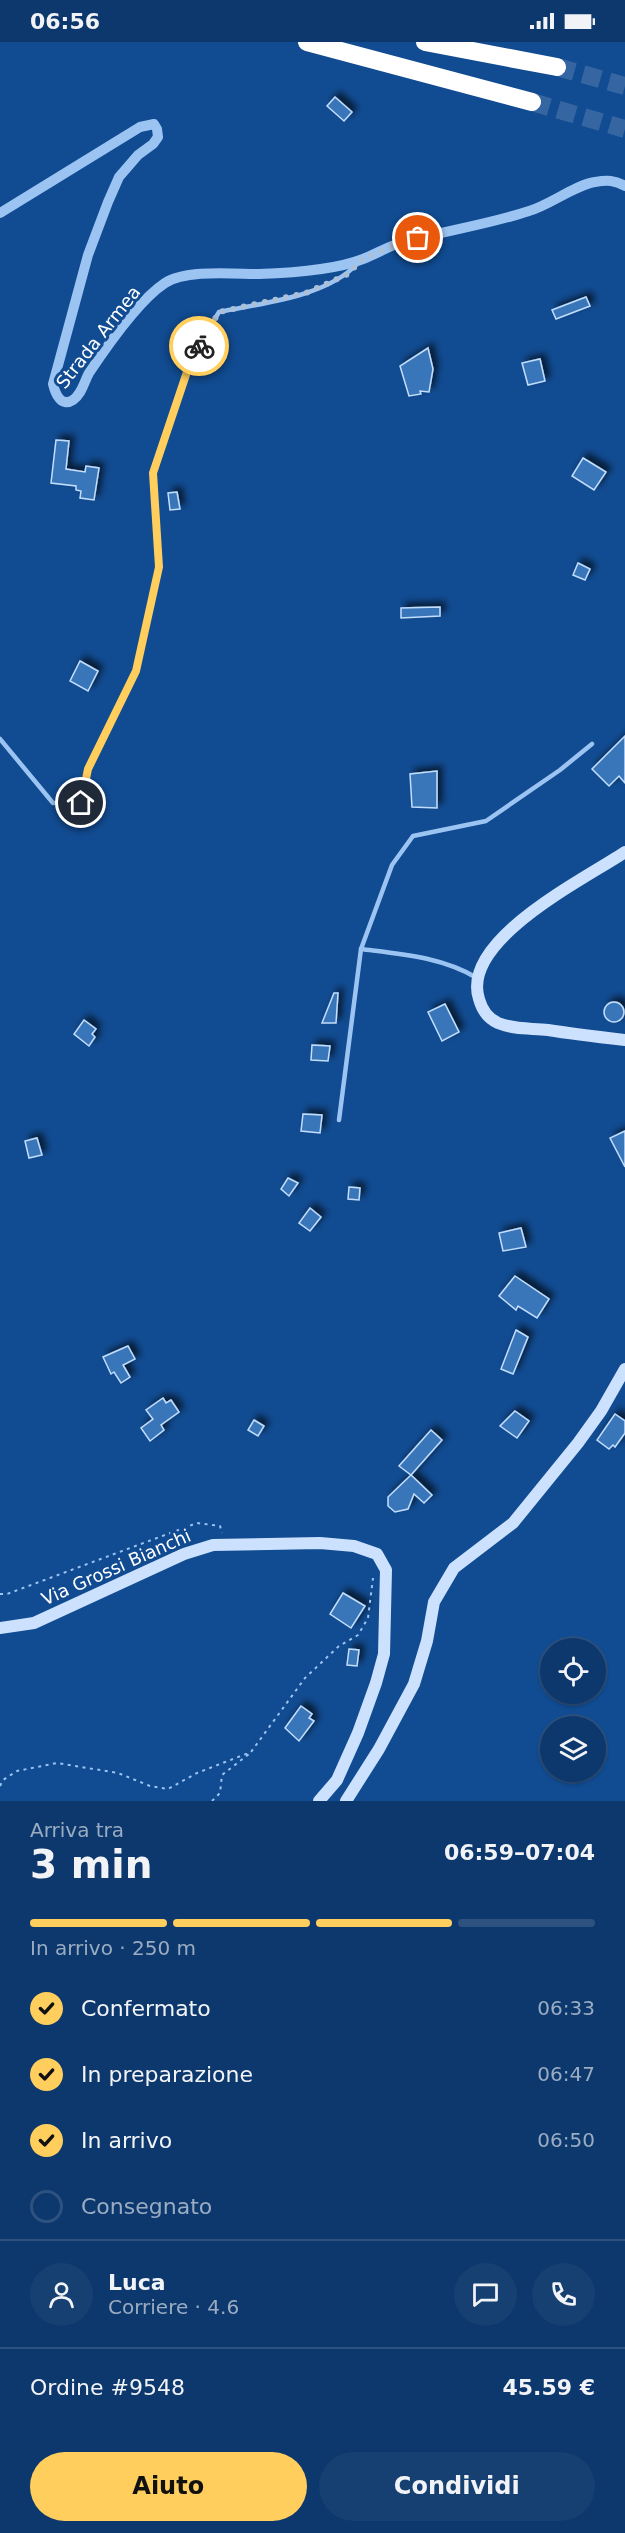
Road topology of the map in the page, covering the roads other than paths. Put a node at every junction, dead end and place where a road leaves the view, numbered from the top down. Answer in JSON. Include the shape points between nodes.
{"nodes":[{"id":1,"x":307,"y":42,"type":"edge"},
{"id":2,"x":425,"y":42,"type":"edge"},
{"id":3,"x":556,"y":67,"type":"tunnel mouth"},
{"id":4,"x":532,"y":102,"type":"tunnel mouth"},
{"id":5,"x":625,"y":186,"type":"edge"},
{"id":6,"x":0,"y":213,"type":"edge"},
{"id":7,"x":361,"y":260,"type":"junction"},
{"id":8,"x":0,"y":739,"type":"edge"},
{"id":9,"x":592,"y":744,"type":"dead end"},
{"id":10,"x":625,"y":852,"type":"edge"},
{"id":11,"x":361,"y":949,"type":"junction"},
{"id":12,"x":477,"y":978,"type":"junction"},
{"id":13,"x":625,"y":1040,"type":"edge"},
{"id":14,"x":339,"y":1120,"type":"dead end"},
{"id":15,"x":625,"y":1369,"type":"edge"},
{"id":16,"x":0,"y":1628,"type":"edge"},
{"id":17,"x":319,"y":1801,"type":"edge"},
{"id":18,"x":346,"y":1801,"type":"edge"}],
"edges":[{"from":1,"to":4,"type":"highway"},
{"from":2,"to":3,"type":"highway"},
{"from":5,"to":7,"type":"street","name":"Strada Armea","via":[[614,180],[592,182],[527,212],[397,244]]},
{"from":6,"to":7,"type":"street","name":"Strada Armea","via":[[140,127],[154,124],[157,129],[158,137],[153,144],[119,177],[88,255],[53,384],[55,394],[68,402],[82,390],[111,343],[148,297],[167,282],[190,276],[297,272]]},
{"from":7,"to":8,"type":"lane","via":[[348,274],[306,293],[219,312],[192,357],[153,473],[159,567],[136,671],[88,769],[81,803],[53,803]]},
{"from":9,"to":11,"type":"lane","via":[[486,821],[413,836],[392,865]]},
{"from":10,"to":12,"type":"main road","via":[[524,919],[494,945]]},
{"from":11,"to":12,"type":"lane","via":[[415,956],[464,970]]},
{"from":11,"to":14,"type":"lane"},
{"from":12,"to":13,"type":"main road","via":[[481,1006],[497,1023],[518,1029]]},
{"from":15,"to":18,"type":"main road","via":[[596,1419],[513,1523],[454,1568],[434,1602],[414,1684],[380,1749]]},
{"from":16,"to":17,"type":"main road","name":"Via Grossi Bianchi","via":[[34,1623],[184,1554],[213,1545],[331,1544],[377,1554],[386,1570],[384,1654],[358,1733],[337,1780]]}]}
